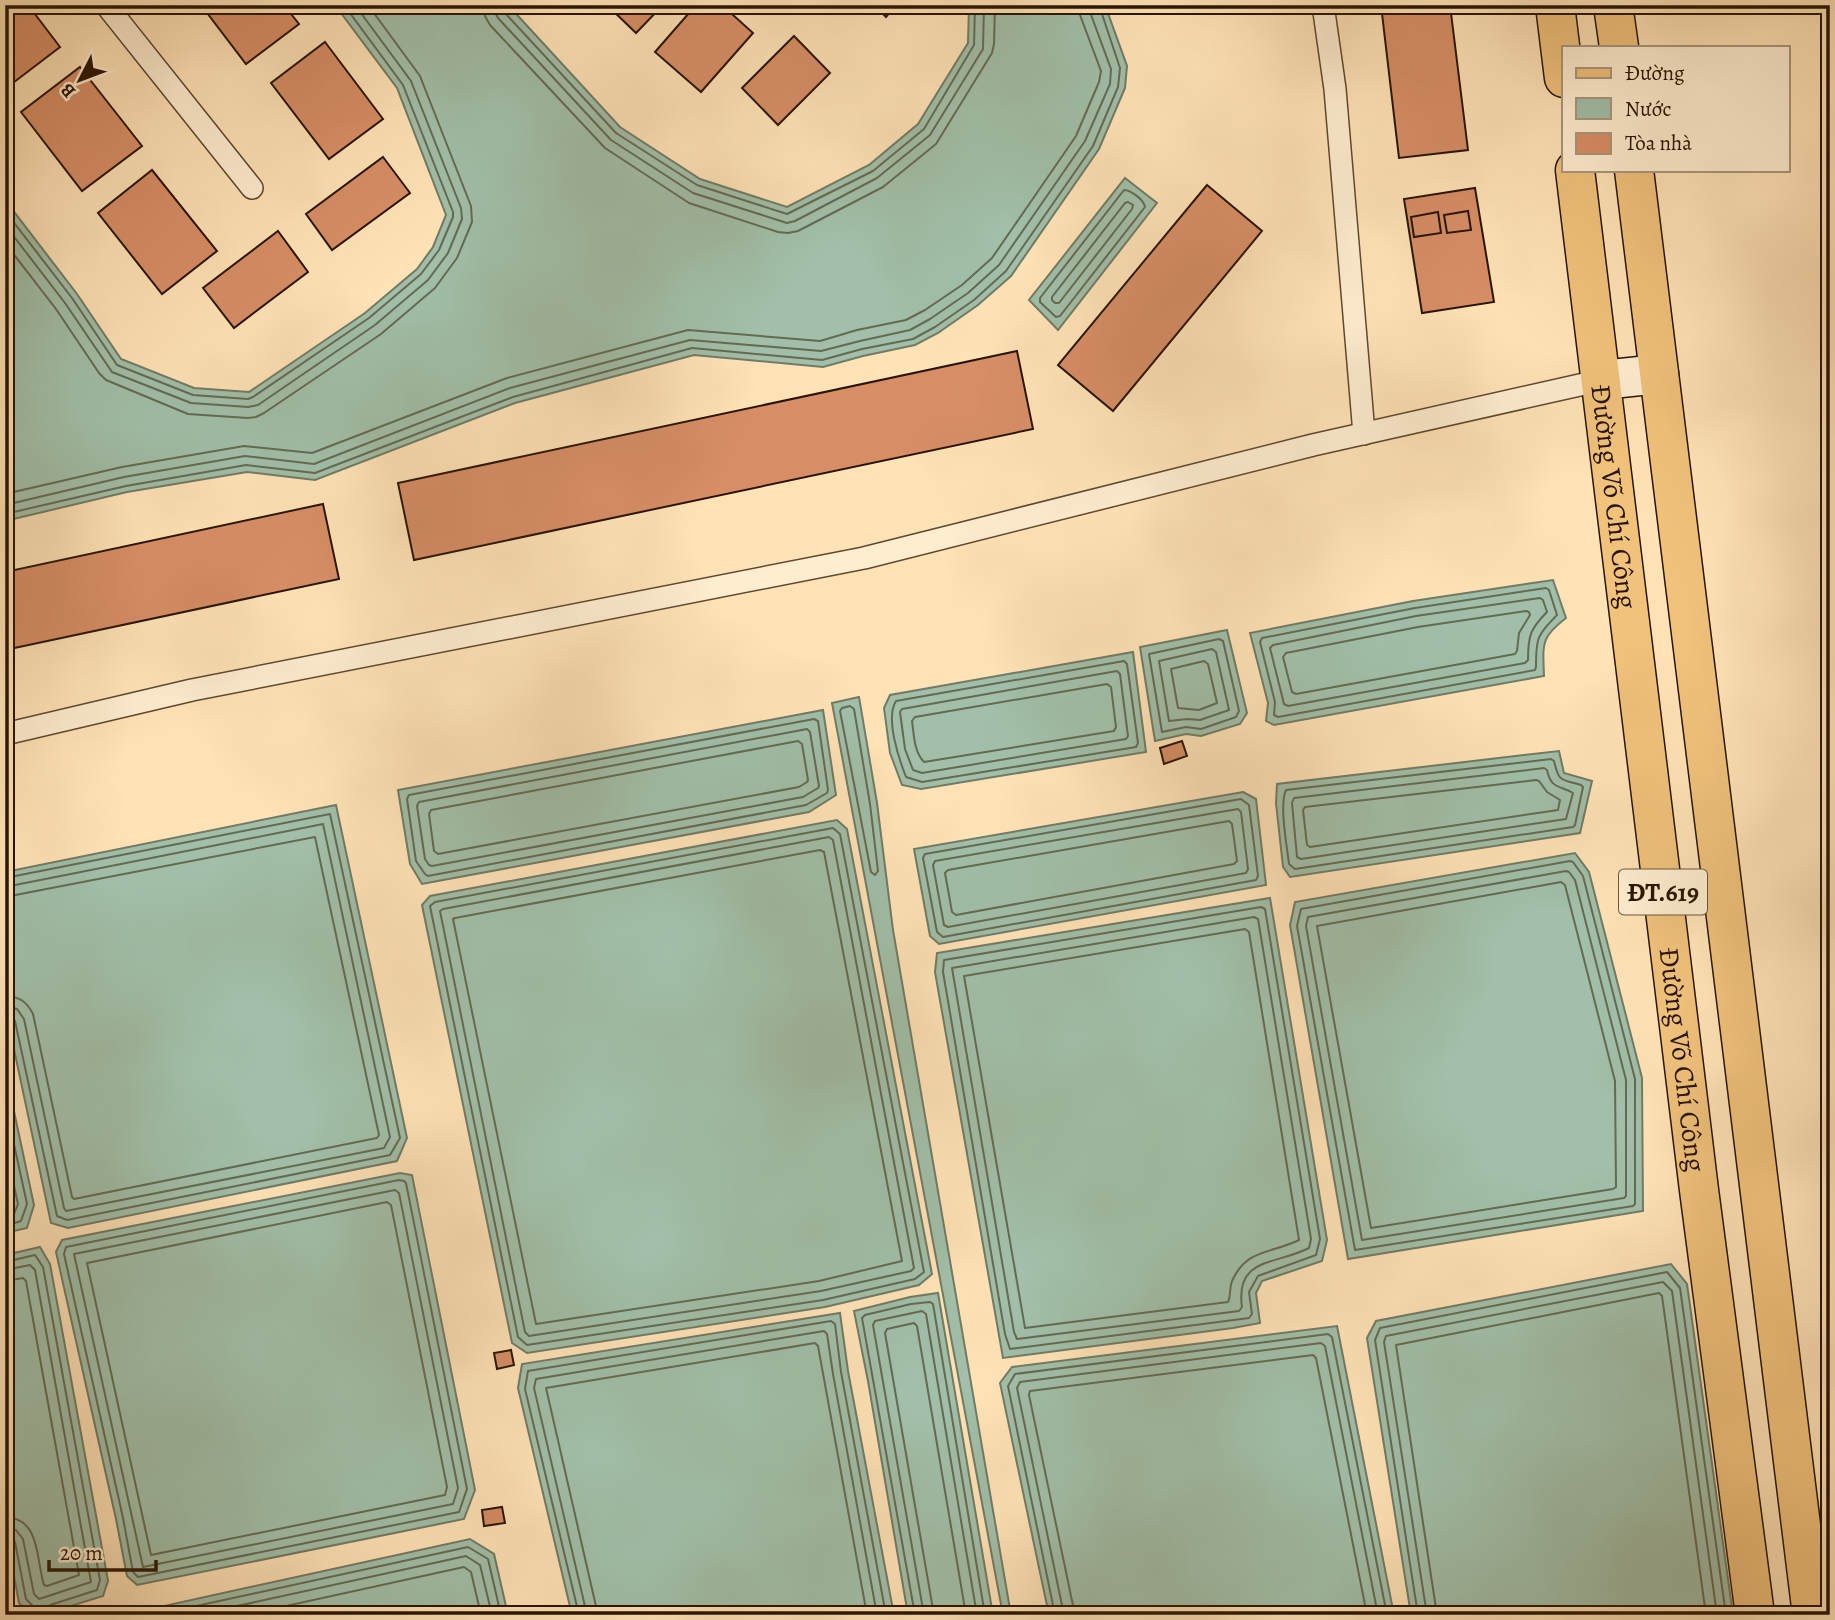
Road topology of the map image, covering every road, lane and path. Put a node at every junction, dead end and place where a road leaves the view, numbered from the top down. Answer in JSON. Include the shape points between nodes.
{"nodes":[{"id":1,"x":106,"y":5,"type":"edge"},
{"id":2,"x":1323,"y":5,"type":"edge"},
{"id":3,"x":1555,"y":5,"type":"edge"},
{"id":4,"x":1613,"y":5,"type":"edge"},
{"id":5,"x":1619,"y":46,"type":"edge"},
{"id":6,"x":1562,"y":62,"type":"edge"},
{"id":7,"x":1575,"y":172,"type":"edge"},
{"id":8,"x":1634,"y":172,"type":"edge"},
{"id":9,"x":252,"y":188,"type":"dead end"},
{"id":10,"x":1659,"y":374,"type":"junction"},
{"id":11,"x":1602,"y":380,"type":"junction"},
{"id":12,"x":1364,"y":434,"type":"junction"},
{"id":13,"x":5,"y":734,"type":"edge"},
{"id":14,"x":1755,"y":1615,"type":"edge"},
{"id":15,"x":1812,"y":1615,"type":"edge"}],
"edges":[{"from":1,"to":9,"type":"lane"},
{"from":2,"to":12,"type":"lane","via":[[1335,89]]},
{"from":3,"to":6,"type":"main road"},
{"from":4,"to":5,"type":"main road"},
{"from":7,"to":11,"type":"main road","name":"Đường Võ Chí Công","number":"ĐT.619"},
{"from":8,"to":10,"type":"main road","name":"Đường Võ Chí Công","number":"ĐT.619"},
{"from":10,"to":11,"type":"main road"},
{"from":10,"to":15,"type":"main road","name":"Đường Võ Chí Công","number":"ĐT.619"},
{"from":11,"to":12,"type":"lane"},
{"from":11,"to":14,"type":"main road","name":"Đường Võ Chí Công","number":"ĐT.619","via":[[1697,1176]]},
{"from":12,"to":13,"type":"lane","via":[[864,558],[192,690]]}]}
